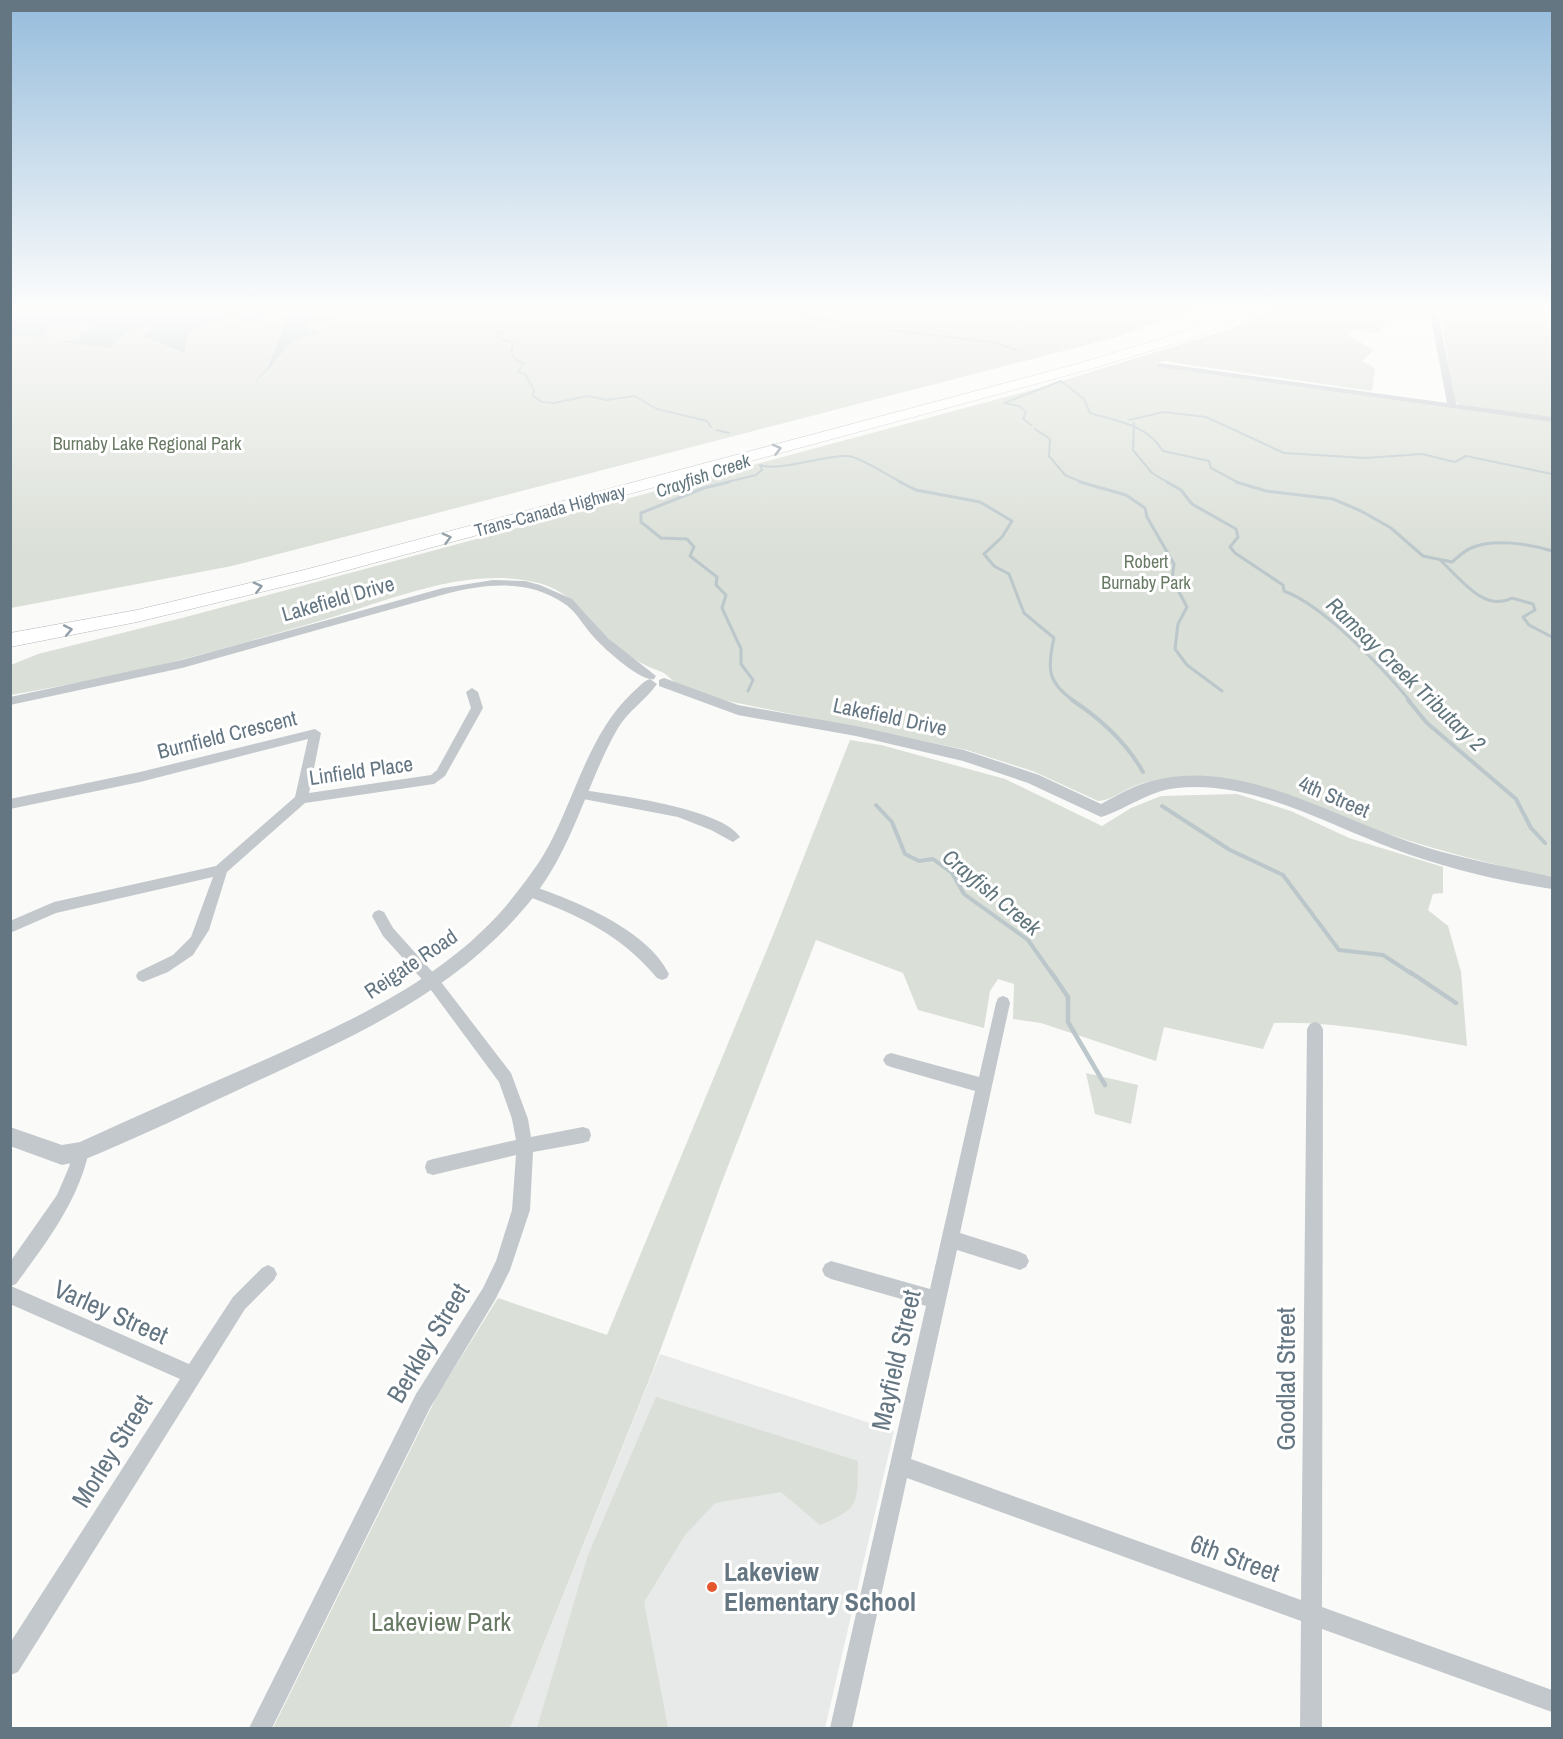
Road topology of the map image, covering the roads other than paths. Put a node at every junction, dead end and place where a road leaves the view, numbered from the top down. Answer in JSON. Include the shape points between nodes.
{"nodes":[{"id":1,"x":950,"y":389,"type":"edge"},
{"id":2,"x":1003,"y":389,"type":"edge"},
{"id":3,"x":1336,"y":389,"type":"edge"},
{"id":4,"x":1449,"y":389,"type":"edge"},
{"id":5,"x":1452,"y":405,"type":"junction"},
{"id":6,"x":1552,"y":420,"type":"edge"},
{"id":7,"x":140,"y":597,"type":"dead end"},
{"id":8,"x":118,"y":602,"type":"dead end"},
{"id":9,"x":10,"y":623,"type":"edge"},
{"id":10,"x":10,"y":640,"type":"edge"},
{"id":11,"x":655,"y":681,"type":"junction"},
{"id":12,"x":472,"y":692,"type":"dead end"},
{"id":13,"x":10,"y":701,"type":"edge"},
{"id":14,"x":582,"y":795,"type":"junction"},
{"id":15,"x":301,"y":799,"type":"junction"},
{"id":16,"x":10,"y":804,"type":"edge"},
{"id":17,"x":1101,"y":812,"type":"joint"},
{"id":18,"x":733,"y":837,"type":"dead end"},
{"id":19,"x":220,"y":870,"type":"junction"},
{"id":20,"x":1552,"y":883,"type":"edge"},
{"id":21,"x":529,"y":891,"type":"junction"},
{"id":22,"x":379,"y":916,"type":"dead end"},
{"id":23,"x":10,"y":927,"type":"edge"},
{"id":24,"x":662,"y":974,"type":"dead end"},
{"id":25,"x":143,"y":976,"type":"dead end"},
{"id":26,"x":433,"y":982,"type":"junction"},
{"id":27,"x":1003,"y":1003,"type":"dead end"},
{"id":28,"x":1316,"y":1029,"type":"dead end"},
{"id":29,"x":891,"y":1060,"type":"dead end"},
{"id":30,"x":983,"y":1086,"type":"junction"},
{"id":31,"x":583,"y":1135,"type":"dead end"},
{"id":32,"x":10,"y":1137,"type":"edge"},
{"id":33,"x":525,"y":1146,"type":"junction"},
{"id":34,"x":81,"y":1151,"type":"junction"},
{"id":35,"x":433,"y":1167,"type":"dead end"},
{"id":36,"x":950,"y":1239,"type":"junction"},
{"id":37,"x":1020,"y":1261,"type":"dead end"},
{"id":38,"x":831,"y":1269,"type":"dead end"},
{"id":39,"x":268,"y":1274,"type":"dead end"},
{"id":40,"x":10,"y":1278,"type":"edge"},
{"id":41,"x":10,"y":1295,"type":"edge"},
{"id":42,"x":938,"y":1300,"type":"junction"},
{"id":43,"x":192,"y":1374,"type":"junction"},
{"id":44,"x":899,"y":1465,"type":"junction"},
{"id":45,"x":1312,"y":1615,"type":"junction"},
{"id":46,"x":10,"y":1664,"type":"edge"},
{"id":47,"x":1552,"y":1701,"type":"edge"},
{"id":48,"x":260,"y":1728,"type":"edge"},
{"id":49,"x":841,"y":1728,"type":"edge"},
{"id":50,"x":1311,"y":1728,"type":"edge"}],
"edges":[{"from":1,"to":7,"type":"highway","name":"Trans-Canada Highway","via":[[295,562]]},
{"from":10,"to":2,"type":"highway","name":"Trans-Canada Highway","one_way":true,"via":[[206,600]]},
{"from":3,"to":5,"type":"street"},
{"from":4,"to":5,"type":"street"},
{"from":5,"to":6,"type":"street"},
{"from":8,"to":9,"type":"highway"},
{"from":11,"to":13,"type":"street","name":"Lakefield Drive","via":[[609,645],[561,597],[537,587],[488,583],[447,590],[182,664]]},
{"from":11,"to":14,"type":"street","name":"Reigate Road","via":[[628,703],[611,727]]},
{"from":11,"to":17,"type":"street","name":"Lakefield Drive","via":[[747,712],[858,731],[990,761],[1038,778]]},
{"from":12,"to":15,"type":"street","name":"Linfield Place","via":[[477,708],[434,779]]},
{"from":14,"to":18,"type":"street","via":[[689,813],[712,822]]},
{"from":14,"to":21,"type":"street","name":"Reigate Road","via":[[555,851]]},
{"from":15,"to":16,"type":"street","name":"Burnfield Crescent","via":[[315,733],[140,777]]},
{"from":15,"to":19,"type":"street"},
{"from":17,"to":20,"type":"street","name":"4th Street","via":[[1136,791],[1166,784],[1232,784],[1272,795],[1430,855]]},
{"from":19,"to":23,"type":"street","via":[[54,908]]},
{"from":19,"to":25,"type":"street","via":[[193,948],[180,960]]},
{"from":21,"to":24,"type":"street","via":[[612,926],[643,950]]},
{"from":21,"to":26,"type":"street","name":"Reigate Road","via":[[496,928]]},
{"from":22,"to":26,"type":"street","name":"Berkley Street","via":[[388,932]]},
{"from":26,"to":33,"type":"street","name":"Berkley Street","via":[[505,1078]]},
{"from":26,"to":34,"type":"street","name":"Reigate Road","via":[[345,1032]]},
{"from":27,"to":30,"type":"street","name":"Mayfield Street"},
{"from":28,"to":45,"type":"street","name":"Goodlad Street"},
{"from":29,"to":30,"type":"street"},
{"from":30,"to":36,"type":"street","name":"Mayfield Street"},
{"from":31,"to":33,"type":"street"},
{"from":32,"to":34,"type":"street","via":[[62,1155]]},
{"from":33,"to":35,"type":"street"},
{"from":33,"to":48,"type":"street","name":"Berkley Street","via":[[521,1210],[504,1264],[477,1317],[423,1401]]},
{"from":34,"to":40,"type":"street","via":[[77,1169],[52,1216]]},
{"from":36,"to":37,"type":"street"},
{"from":36,"to":42,"type":"street","name":"Mayfield Street"},
{"from":38,"to":42,"type":"street"},
{"from":39,"to":43,"type":"street","name":"Morley Street","via":[[239,1303]]},
{"from":41,"to":43,"type":"street","name":"Varley Street"},
{"from":42,"to":44,"type":"street","name":"Mayfield Street"},
{"from":43,"to":46,"type":"street","name":"Morley Street"},
{"from":44,"to":45,"type":"street","name":"6th Street"},
{"from":44,"to":49,"type":"street","name":"Mayfield Street"},
{"from":45,"to":47,"type":"street","name":"6th Street"},
{"from":45,"to":50,"type":"street","name":"Goodlad Street"}]}
